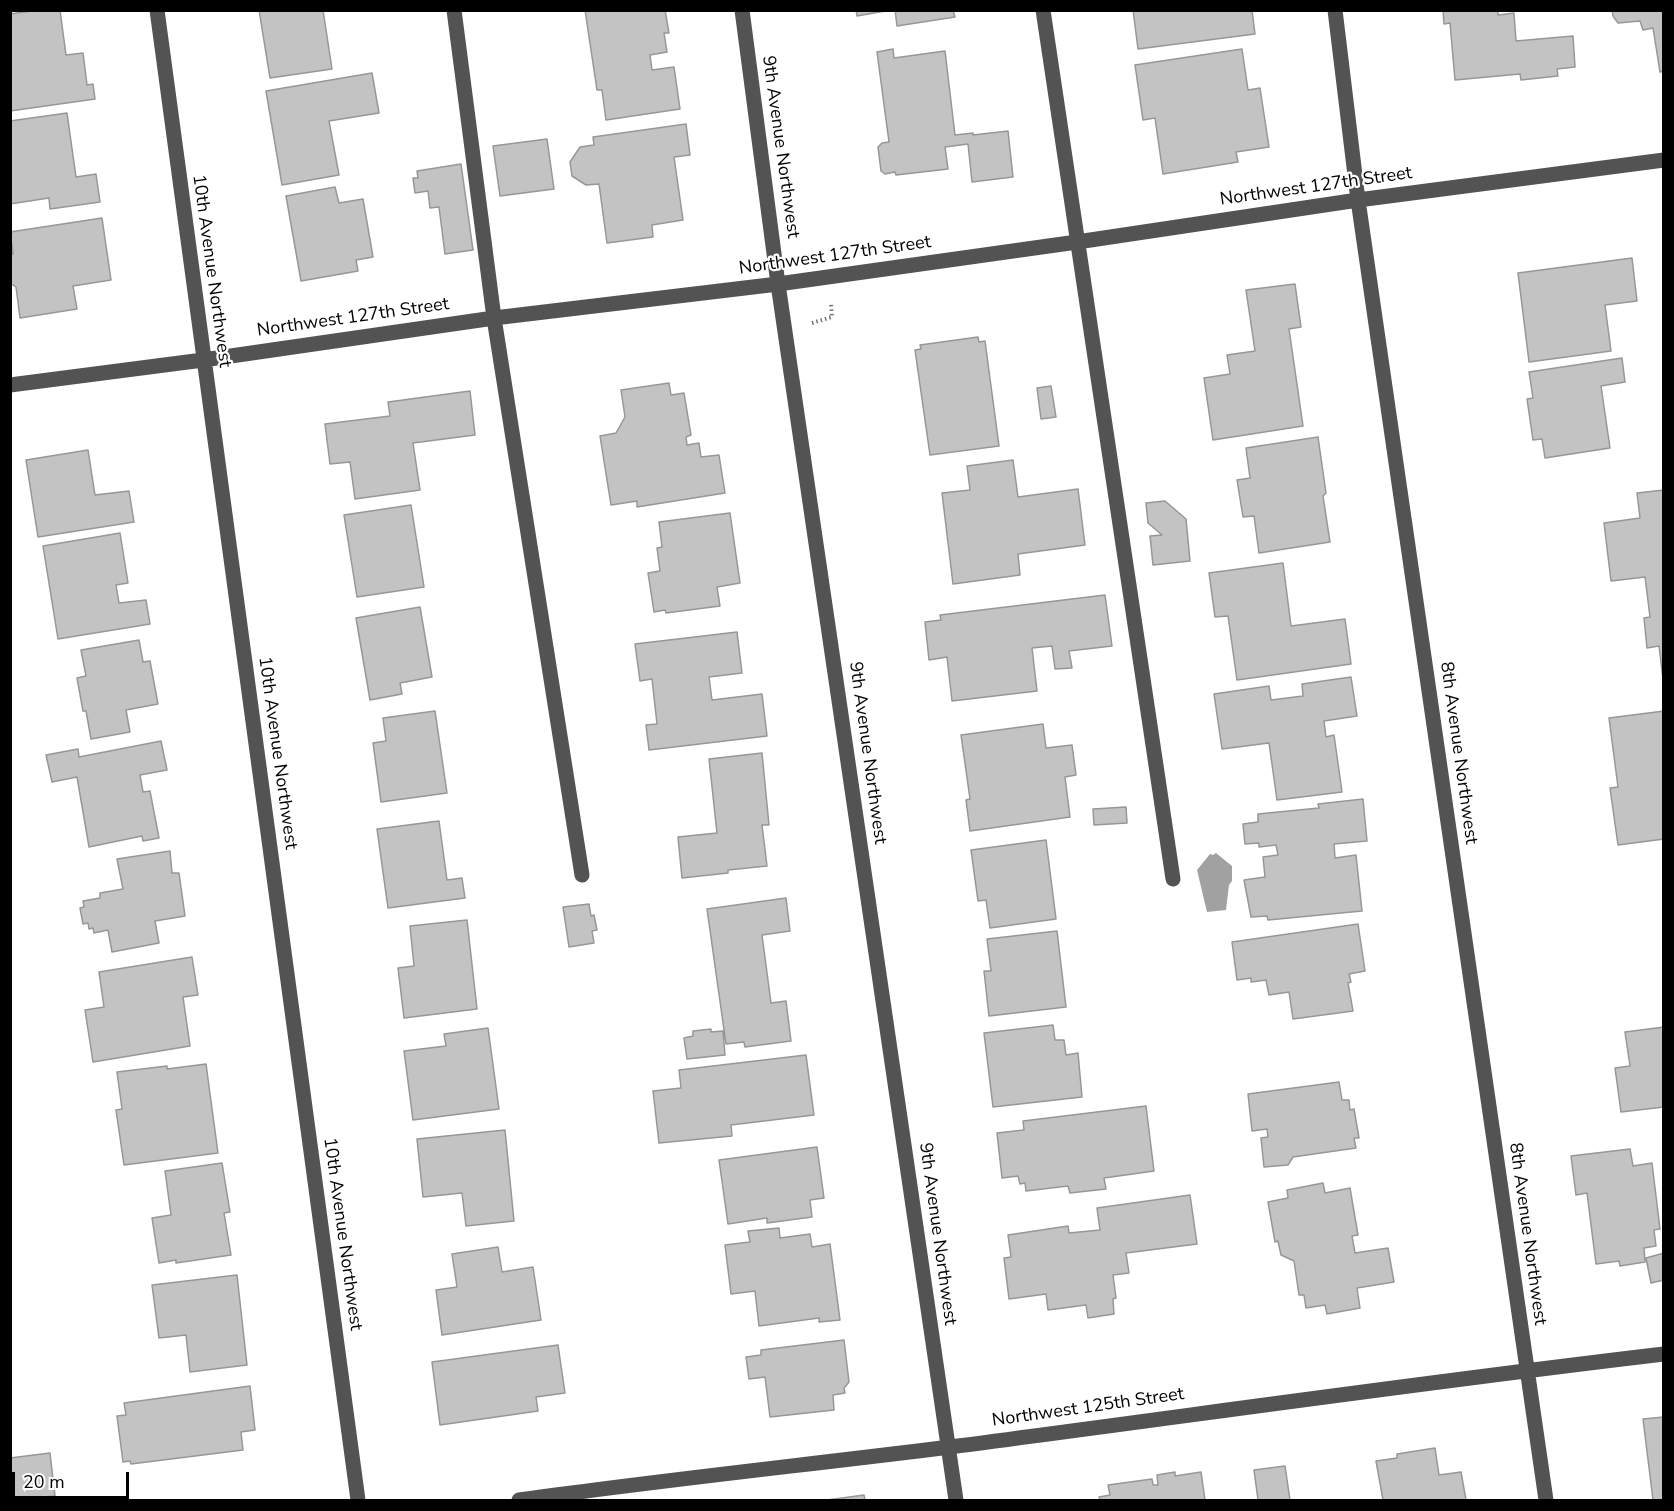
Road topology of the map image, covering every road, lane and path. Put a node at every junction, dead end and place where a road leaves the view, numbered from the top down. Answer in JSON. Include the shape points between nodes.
{"nodes":[{"id":1,"x":157,"y":10,"type":"edge"},
{"id":2,"x":454,"y":10,"type":"edge"},
{"id":3,"x":742,"y":10,"type":"edge"},
{"id":4,"x":1043,"y":10,"type":"edge"},
{"id":5,"x":1335,"y":10,"type":"edge"},
{"id":6,"x":1664,"y":160,"type":"edge"},
{"id":7,"x":1358,"y":200,"type":"junction"},
{"id":8,"x":1077,"y":242,"type":"junction"},
{"id":9,"x":778,"y":284,"type":"junction"},
{"id":10,"x":832,"y":317,"type":"dead end"},
{"id":11,"x":494,"y":318,"type":"junction"},
{"id":12,"x":812,"y":323,"type":"dead end"},
{"id":13,"x":203,"y":360,"type":"junction"},
{"id":14,"x":10,"y":386,"type":"edge"},
{"id":15,"x":582,"y":874,"type":"dead end"},
{"id":16,"x":1173,"y":879,"type":"dead end"},
{"id":17,"x":1664,"y":1354,"type":"edge"},
{"id":18,"x":1527,"y":1370,"type":"junction"},
{"id":19,"x":948,"y":1447,"type":"junction"},
{"id":20,"x":358,"y":1500,"type":"edge"},
{"id":21,"x":519,"y":1500,"type":"edge"},
{"id":22,"x":956,"y":1500,"type":"edge"},
{"id":23,"x":1546,"y":1500,"type":"edge"}],
"edges":[{"from":1,"to":13,"type":"street","name":"10th Avenue Northwest"},
{"from":2,"to":11,"type":"street"},
{"from":3,"to":9,"type":"street","name":"9th Avenue Northwest"},
{"from":4,"to":8,"type":"street"},
{"from":5,"to":7,"type":"street","name":"8th Avenue Northwest"},
{"from":6,"to":7,"type":"street","name":"Northwest 127th Street"},
{"from":7,"to":8,"type":"street","name":"Northwest 127th Street"},
{"from":7,"to":18,"type":"street","name":"8th Avenue Northwest"},
{"from":8,"to":9,"type":"street","name":"Northwest 127th Street"},
{"from":8,"to":16,"type":"street"},
{"from":9,"to":11,"type":"street","name":"Northwest 127th Street"},
{"from":9,"to":19,"type":"street","name":"9th Avenue Northwest"},
{"from":10,"to":12,"type":"path"},
{"from":11,"to":13,"type":"street","name":"Northwest 127th Street"},
{"from":11,"to":15,"type":"street"},
{"from":13,"to":14,"type":"street","name":"Northwest 127th Street"},
{"from":13,"to":20,"type":"street","name":"10th Avenue Northwest"},
{"from":17,"to":18,"type":"street","name":"Northwest 125th Street"},
{"from":18,"to":19,"type":"street","name":"Northwest 125th Street"},
{"from":18,"to":23,"type":"street","name":"8th Avenue Northwest"},
{"from":19,"to":21,"type":"street","name":"Northwest 125th Street"},
{"from":19,"to":22,"type":"street","name":"9th Avenue Northwest"}]}
